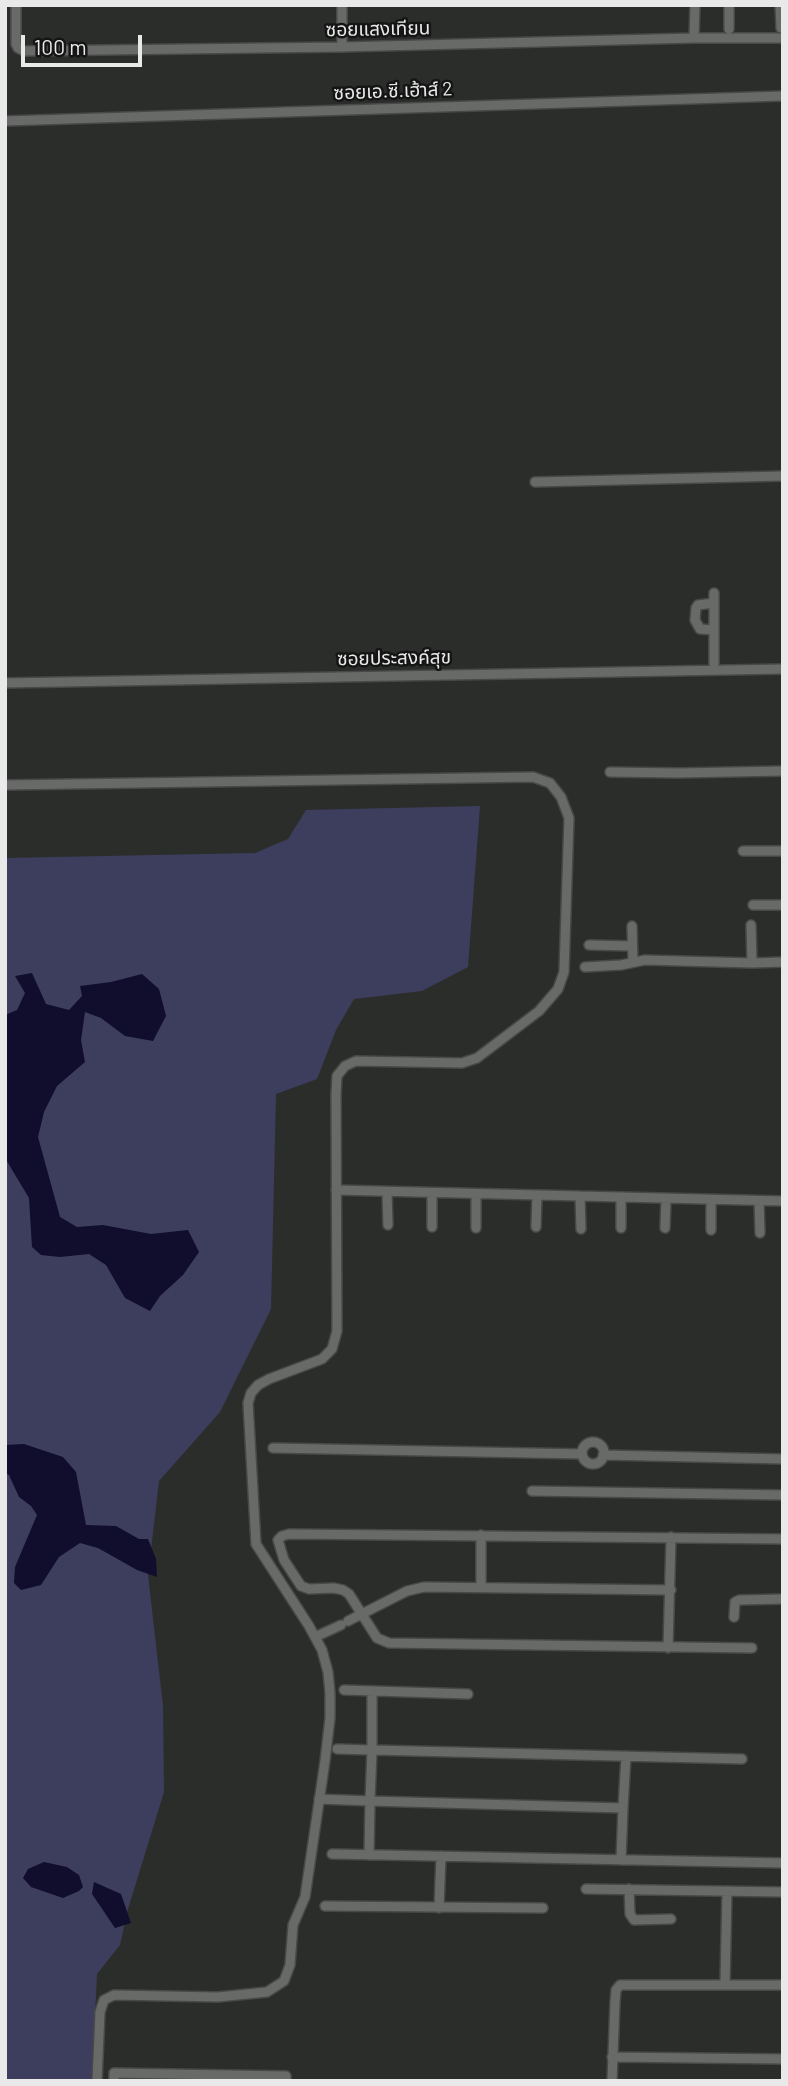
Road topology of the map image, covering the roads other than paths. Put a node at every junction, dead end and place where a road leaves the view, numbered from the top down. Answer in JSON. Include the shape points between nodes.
{"nodes":[{"id":1,"x":16,"y":5,"type":"edge"},
{"id":2,"x":342,"y":5,"type":"edge"},
{"id":3,"x":695,"y":5,"type":"edge"},
{"id":4,"x":729,"y":5,"type":"edge"},
{"id":5,"x":780,"y":5,"type":"edge"},
{"id":6,"x":729,"y":29,"type":"dead end"},
{"id":7,"x":782,"y":33,"type":"edge"},
{"id":8,"x":694,"y":38,"type":"junction"},
{"id":9,"x":342,"y":47,"type":"junction"},
{"id":10,"x":783,"y":96,"type":"edge"},
{"id":11,"x":5,"y":121,"type":"edge"},
{"id":12,"x":783,"y":476,"type":"edge"},
{"id":13,"x":535,"y":482,"type":"dead end"},
{"id":14,"x":714,"y":593,"type":"dead end"},
{"id":15,"x":714,"y":603,"type":"junction"},
{"id":16,"x":714,"y":630,"type":"junction"},
{"id":17,"x":783,"y":669,"type":"edge"},
{"id":18,"x":714,"y":670,"type":"junction"},
{"id":19,"x":5,"y":683,"type":"edge"},
{"id":20,"x":783,"y":771,"type":"edge"},
{"id":21,"x":610,"y":772,"type":"dead end"},
{"id":22,"x":5,"y":785,"type":"edge"},
{"id":23,"x":743,"y":851,"type":"dead end"},
{"id":24,"x":783,"y":851,"type":"edge"},
{"id":25,"x":753,"y":905,"type":"dead end"},
{"id":26,"x":783,"y":905,"type":"edge"},
{"id":27,"x":751,"y":925,"type":"dead end"},
{"id":28,"x":632,"y":926,"type":"dead end"},
{"id":29,"x":589,"y":945,"type":"dead end"},
{"id":30,"x":632,"y":946,"type":"junction"},
{"id":31,"x":633,"y":962,"type":"junction"},
{"id":32,"x":783,"y":962,"type":"edge"},
{"id":33,"x":752,"y":963,"type":"junction"},
{"id":34,"x":585,"y":967,"type":"dead end"},
{"id":35,"x":336,"y":1190,"type":"junction"},
{"id":36,"x":387,"y":1192,"type":"junction"},
{"id":37,"x":432,"y":1193,"type":"junction"},
{"id":38,"x":476,"y":1194,"type":"junction"},
{"id":39,"x":537,"y":1195,"type":"junction"},
{"id":40,"x":580,"y":1196,"type":"junction"},
{"id":41,"x":621,"y":1197,"type":"junction"},
{"id":42,"x":666,"y":1199,"type":"junction"},
{"id":43,"x":711,"y":1200,"type":"junction"},
{"id":44,"x":759,"y":1201,"type":"junction"},
{"id":45,"x":783,"y":1201,"type":"edge"},
{"id":46,"x":388,"y":1225,"type":"dead end"},
{"id":47,"x":432,"y":1227,"type":"dead end"},
{"id":48,"x":536,"y":1227,"type":"dead end"},
{"id":49,"x":476,"y":1228,"type":"dead end"},
{"id":50,"x":621,"y":1228,"type":"dead end"},
{"id":51,"x":664,"y":1228,"type":"dead end"},
{"id":52,"x":580,"y":1229,"type":"dead end"},
{"id":53,"x":711,"y":1230,"type":"dead end"},
{"id":54,"x":760,"y":1233,"type":"dead end"},
{"id":55,"x":273,"y":1448,"type":"dead end"},
{"id":56,"x":582,"y":1454,"type":"junction"},
{"id":57,"x":603,"y":1455,"type":"junction"},
{"id":58,"x":783,"y":1459,"type":"edge"},
{"id":59,"x":532,"y":1491,"type":"dead end"},
{"id":60,"x":783,"y":1495,"type":"edge"},
{"id":61,"x":481,"y":1535,"type":"junction"},
{"id":62,"x":671,"y":1537,"type":"junction"},
{"id":63,"x":783,"y":1539,"type":"edge"},
{"id":64,"x":481,"y":1587,"type":"junction"},
{"id":65,"x":671,"y":1590,"type":"junction"},
{"id":66,"x":783,"y":1599,"type":"edge"},
{"id":67,"x":362,"y":1615,"type":"junction"},
{"id":68,"x":734,"y":1617,"type":"dead end"},
{"id":69,"x":316,"y":1637,"type":"junction"},
{"id":70,"x":668,"y":1648,"type":"junction"},
{"id":71,"x":752,"y":1648,"type":"dead end"},
{"id":72,"x":344,"y":1690,"type":"dead end"},
{"id":73,"x":372,"y":1691,"type":"junction"},
{"id":74,"x":468,"y":1694,"type":"dead end"},
{"id":75,"x":337,"y":1749,"type":"dead end"},
{"id":76,"x":372,"y":1750,"type":"junction"},
{"id":77,"x":626,"y":1756,"type":"junction"},
{"id":78,"x":742,"y":1759,"type":"dead end"},
{"id":79,"x":319,"y":1799,"type":"junction"},
{"id":80,"x":370,"y":1801,"type":"junction"},
{"id":81,"x":623,"y":1808,"type":"junction"},
{"id":82,"x":332,"y":1854,"type":"dead end"},
{"id":83,"x":369,"y":1854,"type":"junction"},
{"id":84,"x":441,"y":1856,"type":"junction"},
{"id":85,"x":621,"y":1860,"type":"junction"},
{"id":86,"x":783,"y":1863,"type":"edge"},
{"id":87,"x":586,"y":1889,"type":"dead end"},
{"id":88,"x":629,"y":1889,"type":"junction"},
{"id":89,"x":727,"y":1891,"type":"junction"},
{"id":90,"x":783,"y":1892,"type":"edge"},
{"id":91,"x":325,"y":1906,"type":"dead end"},
{"id":92,"x":439,"y":1908,"type":"junction"},
{"id":93,"x":543,"y":1908,"type":"dead end"},
{"id":94,"x":671,"y":1919,"type":"dead end"},
{"id":95,"x":725,"y":1984,"type":"junction"},
{"id":96,"x":783,"y":1985,"type":"edge"},
{"id":97,"x":612,"y":2057,"type":"junction"},
{"id":98,"x":783,"y":2059,"type":"edge"},
{"id":99,"x":97,"y":2081,"type":"edge"},
{"id":100,"x":114,"y":2081,"type":"edge"},
{"id":101,"x":286,"y":2081,"type":"edge"},
{"id":102,"x":612,"y":2081,"type":"edge"}],
"edges":[{"from":1,"to":9,"type":"street","name":"ซอยแสงเทียน","via":[[16,44],[24,51]]},
{"from":2,"to":9,"type":"street"},
{"from":3,"to":8,"type":"street"},
{"from":4,"to":6,"type":"street"},
{"from":5,"to":7,"type":"street"},
{"from":7,"to":8,"type":"street","name":"ซอยแสงเทียน"},
{"from":8,"to":9,"type":"street","name":"ซอยแสงเทียน"},
{"from":10,"to":11,"type":"street","name":"ซอยเอ.ซี.เฮ้าส์ 2"},
{"from":12,"to":13,"type":"street"},
{"from":14,"to":15,"type":"street"},
{"from":15,"to":16,"type":"street"},
{"from":15,"to":16,"type":"street","via":[[698,605],[695,620],[700,629]]},
{"from":16,"to":18,"type":"street"},
{"from":17,"to":18,"type":"street","name":"ซอยประสงค์สุข"},
{"from":18,"to":19,"type":"street","name":"ซอยประสงค์สุข"},
{"from":20,"to":21,"type":"street"},
{"from":22,"to":35,"type":"street","via":[[533,777],[550,783],[569,818],[564,972],[558,989],[539,1011],[477,1058],[462,1063],[356,1060],[345,1066],[337,1076]]},
{"from":23,"to":24,"type":"street"},
{"from":25,"to":26,"type":"street"},
{"from":27,"to":33,"type":"street"},
{"from":28,"to":30,"type":"street"},
{"from":29,"to":30,"type":"street"},
{"from":30,"to":31,"type":"street"},
{"from":31,"to":33,"type":"street"},
{"from":31,"to":34,"type":"street"},
{"from":32,"to":33,"type":"street"},
{"from":35,"to":36,"type":"street"},
{"from":35,"to":69,"type":"street","via":[[337,1331],[332,1349],[322,1359],[258,1385],[248,1403],[256,1545]]},
{"from":36,"to":37,"type":"street"},
{"from":36,"to":46,"type":"street"},
{"from":37,"to":38,"type":"street"},
{"from":37,"to":47,"type":"street"},
{"from":38,"to":39,"type":"street"},
{"from":38,"to":49,"type":"street"},
{"from":39,"to":40,"type":"street"},
{"from":39,"to":48,"type":"street"},
{"from":40,"to":41,"type":"street"},
{"from":40,"to":52,"type":"street"},
{"from":41,"to":42,"type":"street"},
{"from":41,"to":50,"type":"street"},
{"from":42,"to":43,"type":"street"},
{"from":42,"to":51,"type":"street"},
{"from":43,"to":44,"type":"street"},
{"from":43,"to":53,"type":"street"},
{"from":44,"to":45,"type":"street"},
{"from":44,"to":54,"type":"street"},
{"from":55,"to":56,"type":"street"},
{"from":56,"to":57,"type":"street","via":[[594,1464]]},
{"from":56,"to":57,"type":"street","via":[[585,1446],[593,1443],[601,1447]]},
{"from":57,"to":58,"type":"street"},
{"from":59,"to":60,"type":"street"},
{"from":61,"to":62,"type":"street"},
{"from":61,"to":64,"type":"street"},
{"from":61,"to":67,"type":"street","via":[[289,1534],[279,1538],[284,1559],[300,1586],[343,1590]]},
{"from":62,"to":63,"type":"street"},
{"from":62,"to":65,"type":"street"},
{"from":64,"to":65,"type":"street"},
{"from":64,"to":67,"type":"street","via":[[414,1589]]},
{"from":65,"to":70,"type":"street"},
{"from":66,"to":68,"type":"street","via":[[739,1600]]},
{"from":67,"to":69,"type":"street"},
{"from":67,"to":70,"type":"street","via":[[377,1637],[388,1643]]},
{"from":69,"to":79,"type":"street","via":[[330,1693]]},
{"from":70,"to":71,"type":"street"},
{"from":72,"to":73,"type":"street"},
{"from":73,"to":74,"type":"street"},
{"from":73,"to":76,"type":"street"},
{"from":75,"to":76,"type":"street"},
{"from":76,"to":77,"type":"street"},
{"from":76,"to":80,"type":"street"},
{"from":77,"to":78,"type":"street"},
{"from":77,"to":81,"type":"street"},
{"from":79,"to":80,"type":"street"},
{"from":79,"to":99,"type":"street","via":[[305,1897],[293,1925],[284,1982],[267,1992],[248,1995],[114,1995],[104,2000]]},
{"from":80,"to":81,"type":"street"},
{"from":80,"to":83,"type":"street"},
{"from":81,"to":85,"type":"street"},
{"from":82,"to":83,"type":"street"},
{"from":83,"to":84,"type":"street"},
{"from":84,"to":85,"type":"street"},
{"from":84,"to":92,"type":"street"},
{"from":85,"to":86,"type":"street"},
{"from":87,"to":88,"type":"street"},
{"from":88,"to":89,"type":"street"},
{"from":88,"to":94,"type":"street","via":[[634,1920]]},
{"from":89,"to":90,"type":"street"},
{"from":89,"to":95,"type":"street"},
{"from":91,"to":92,"type":"street"},
{"from":92,"to":93,"type":"street"},
{"from":95,"to":96,"type":"street"},
{"from":95,"to":97,"type":"street","via":[[620,1985]]},
{"from":97,"to":98,"type":"street"},
{"from":97,"to":102,"type":"street"},
{"from":100,"to":101,"type":"street","via":[[114,2073],[286,2076]]}]}
